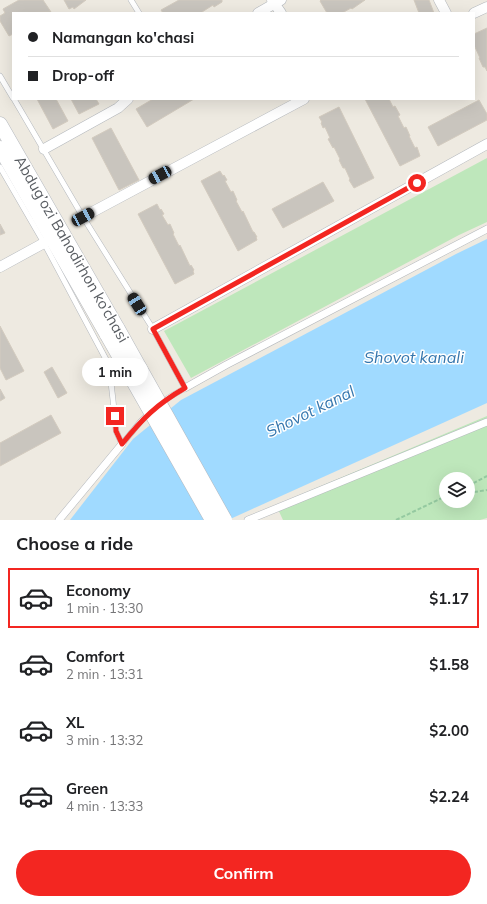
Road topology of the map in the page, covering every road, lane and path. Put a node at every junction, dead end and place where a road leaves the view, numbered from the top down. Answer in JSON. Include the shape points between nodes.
{"nodes":[{"id":1,"x":131,"y":0,"type":"edge"},
{"id":2,"x":439,"y":0,"type":"edge"},
{"id":3,"x":276,"y":1,"type":"edge"},
{"id":4,"x":487,"y":7,"type":"edge"},
{"id":5,"x":138,"y":12,"type":"edge"},
{"id":6,"x":260,"y":12,"type":"edge"},
{"id":7,"x":281,"y":12,"type":"edge"},
{"id":8,"x":445,"y":12,"type":"edge"},
{"id":9,"x":475,"y":13,"type":"edge"},
{"id":10,"x":0,"y":76,"type":"edge"},
{"id":11,"x":12,"y":96,"type":"edge"},
{"id":12,"x":14,"y":100,"type":"edge"},
{"id":13,"x":127,"y":100,"type":"edge"},
{"id":14,"x":302,"y":100,"type":"edge"},
{"id":15,"x":0,"y":124,"type":"edge"},
{"id":16,"x":487,"y":144,"type":"edge"},
{"id":17,"x":0,"y":148,"type":"edge"},
{"id":18,"x":44,"y":148,"type":"junction"},
{"id":19,"x":0,"y":167,"type":"edge"},
{"id":20,"x":83,"y":217,"type":"junction"},
{"id":21,"x":487,"y":228,"type":"edge"},
{"id":22,"x":44,"y":243,"type":"junction"},
{"id":23,"x":0,"y":267,"type":"edge"},
{"id":24,"x":153,"y":329,"type":"junction"},
{"id":25,"x":112,"y":332,"type":"junction"},
{"id":26,"x":185,"y":388,"type":"junction"},
{"id":27,"x":487,"y":422,"type":"edge"},
{"id":28,"x":122,"y":444,"type":"junction"},
{"id":29,"x":487,"y":476,"type":"edge"},
{"id":30,"x":475,"y":482,"type":"edge"},
{"id":31,"x":487,"y":490,"type":"edge"},
{"id":32,"x":475,"y":492,"type":"edge"},
{"id":33,"x":439,"y":499,"type":"edge"},
{"id":34,"x":59,"y":520,"type":"edge"},
{"id":35,"x":212,"y":520,"type":"edge"},
{"id":36,"x":225,"y":520,"type":"edge"},
{"id":37,"x":248,"y":520,"type":"edge"},
{"id":38,"x":396,"y":520,"type":"edge"}],
"edges":[{"from":1,"to":5,"type":"lane"},
{"from":2,"to":8,"type":"street"},
{"from":3,"to":6,"type":"street"},
{"from":3,"to":7,"type":"street"},
{"from":4,"to":9,"type":"street"},
{"from":10,"to":11,"type":"lane"},
{"from":12,"to":18,"type":"lane"},
{"from":13,"to":18,"type":"street","via":[[118,108]]},
{"from":14,"to":20,"type":"street"},
{"from":15,"to":25,"type":"main road","name":"Abdug’ozi Bahodirhon ko’chasi"},
{"from":16,"to":24,"type":"street"},
{"from":17,"to":25,"type":"main road","name":"Abdug’ozi Bahodirhon ko’chasi"},
{"from":18,"to":20,"type":"lane"},
{"from":19,"to":22,"type":"lane"},
{"from":20,"to":24,"type":"lane"},
{"from":21,"to":26,"type":"street"},
{"from":22,"to":23,"type":"street"},
{"from":22,"to":28,"type":"lane","via":[[108,365],[116,431]]},
{"from":24,"to":26,"type":"lane"},
{"from":25,"to":35,"type":"main road","name":"Abdug’ozi Bahodirhon ko’chasi","bridge":true},
{"from":25,"to":36,"type":"main road","name":"Abdug’ozi Bahodirhon ko’chasi","bridge":true},
{"from":26,"to":28,"type":"lane","via":[[168,398],[141,421]]},
{"from":27,"to":37,"type":"street"},
{"from":28,"to":34,"type":"street"},
{"from":29,"to":30,"type":"path"},
{"from":31,"to":32,"type":"path"},
{"from":33,"to":38,"type":"path"}]}
